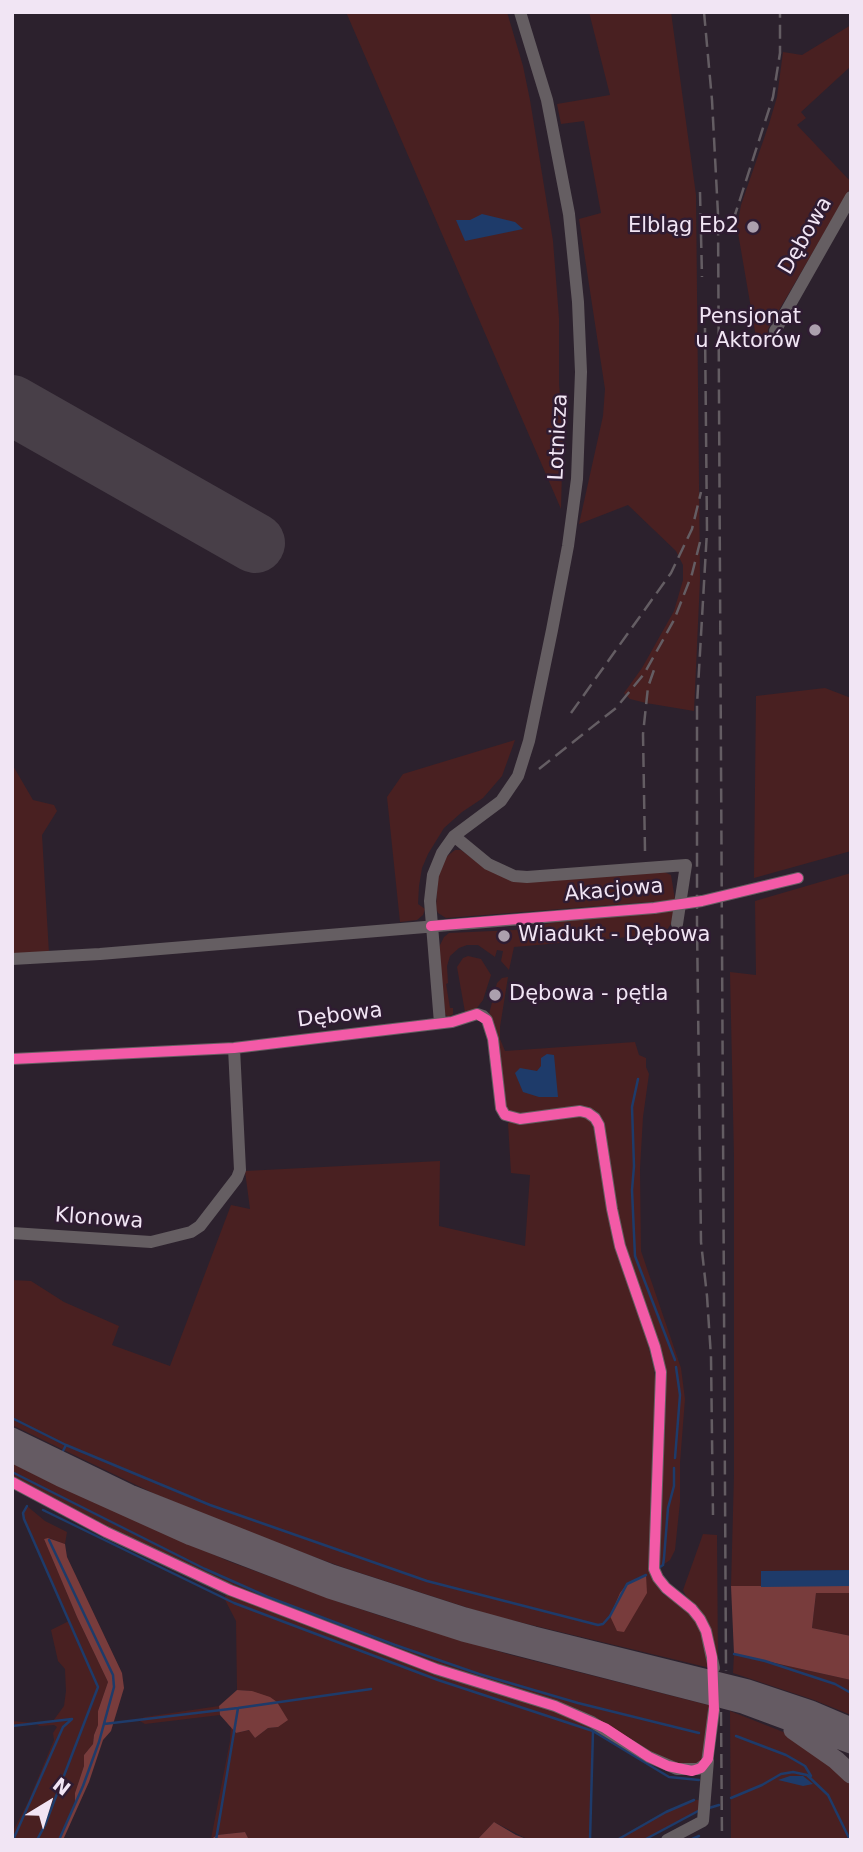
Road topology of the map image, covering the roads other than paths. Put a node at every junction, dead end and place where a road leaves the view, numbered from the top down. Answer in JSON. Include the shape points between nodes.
{"nodes":[{"id":1,"x":520,"y":12,"type":"edge"},
{"id":2,"x":851,"y":197,"type":"edge"},
{"id":3,"x":775,"y":331,"type":"dead end"},
{"id":4,"x":454,"y":836,"type":"junction"},
{"id":5,"x":798,"y":878,"type":"dead end"},
{"id":6,"x":677,"y":924,"type":"dead end"},
{"id":7,"x":431,"y":926,"type":"junction"},
{"id":8,"x":12,"y":959,"type":"edge"},
{"id":9,"x":440,"y":1023,"type":"junction"},
{"id":10,"x":234,"y":1048,"type":"junction"},
{"id":11,"x":12,"y":1059,"type":"edge"},
{"id":12,"x":12,"y":1233,"type":"edge"},
{"id":13,"x":12,"y":1437,"type":"edge"},
{"id":14,"x":12,"y":1453,"type":"edge"},
{"id":15,"x":12,"y":1482,"type":"edge"},
{"id":16,"x":714,"y":1668,"type":"dead end"},
{"id":17,"x":759,"y":1709,"type":"junction"},
{"id":18,"x":714,"y":1710,"type":"dead end"},
{"id":19,"x":851,"y":1727,"type":"edge"},
{"id":20,"x":851,"y":1744,"type":"edge"},
{"id":21,"x":708,"y":1759,"type":"junction"},
{"id":22,"x":851,"y":1774,"type":"edge"},
{"id":23,"x":667,"y":1840,"type":"edge"}],
"edges":[{"from":1,"to":4,"type":"street","name":"Lotnicza","via":[[547,100],[569,214],[581,372],[577,479],[568,546],[523,763],[512,789],[501,801]]},
{"from":2,"to":3,"type":"street","name":"Dębowa"},
{"from":4,"to":6,"type":"street","via":[[488,864],[514,876],[686,865]]},
{"from":4,"to":7,"type":"street","via":[[433,875]]},
{"from":5,"to":7,"type":"street","name":"Akacjowa","bridge":true,"via":[[654,908]]},
{"from":7,"to":8,"type":"street","name":"Akacjowa"},
{"from":7,"to":9,"type":"street"},
{"from":9,"to":10,"type":"street","name":"Dębowa"},
{"from":9,"to":16,"type":"street","name":"Dębowa","via":[[477,1014],[487,1020],[501,1108],[506,1115],[520,1119],[580,1111],[599,1125],[620,1246],[661,1372],[654,1569],[666,1588],[700,1619]]},
{"from":10,"to":11,"type":"street","name":"Dębowa"},
{"from":10,"to":12,"type":"street","name":"Klonowa","via":[[240,1170],[200,1226],[151,1242]]},
{"from":13,"to":19,"type":"highway","via":[[130,1494],[332,1574],[534,1636],[748,1689]]},
{"from":14,"to":17,"type":"highway","via":[[191,1536],[330,1589],[463,1632]]},
{"from":15,"to":21,"type":"street","via":[[230,1590],[436,1669],[555,1706],[598,1725],[667,1766],[692,1771]]},
{"from":17,"to":20,"type":"highway"},
{"from":17,"to":22,"type":"highway","via":[[820,1747]]},
{"from":18,"to":21,"type":"street"},
{"from":21,"to":23,"type":"street","via":[[703,1821]]}]}
